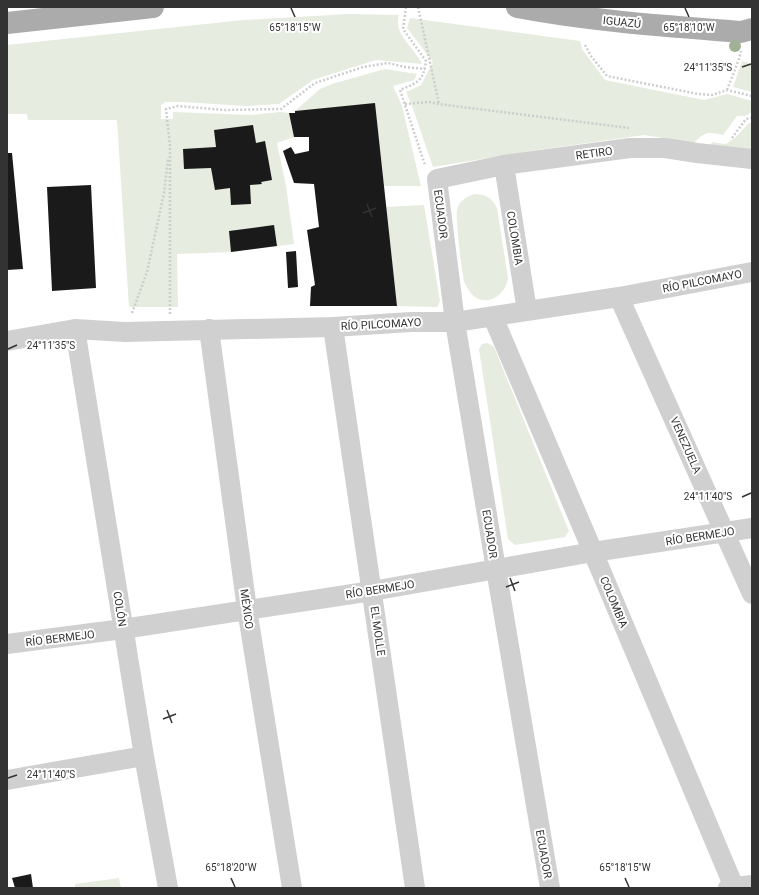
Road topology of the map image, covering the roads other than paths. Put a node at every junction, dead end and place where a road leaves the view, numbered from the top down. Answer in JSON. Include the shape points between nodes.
{"nodes":[{"id":1,"x":153,"y":7,"type":"edge"},
{"id":2,"x":517,"y":7,"type":"edge"},
{"id":3,"x":79,"y":11,"type":"edge"},
{"id":4,"x":7,"y":23,"type":"edge"},
{"id":5,"x":746,"y":30,"type":"edge"},
{"id":6,"x":752,"y":159,"type":"edge"},
{"id":7,"x":504,"y":165,"type":"junction"},
{"id":8,"x":436,"y":179,"type":"joint"},
{"id":9,"x":752,"y":273,"type":"edge"},
{"id":10,"x":619,"y":297,"type":"junction"},
{"id":11,"x":528,"y":311,"type":"junction"},
{"id":12,"x":493,"y":317,"type":"junction"},
{"id":13,"x":455,"y":322,"type":"junction"},
{"id":14,"x":333,"y":327,"type":"junction"},
{"id":15,"x":75,"y":329,"type":"junction"},
{"id":16,"x":209,"y":329,"type":"junction"},
{"id":17,"x":7,"y":341,"type":"edge"},
{"id":18,"x":752,"y":528,"type":"edge"},
{"id":19,"x":726,"y":532,"type":"junction"},
{"id":20,"x":593,"y":552,"type":"junction"},
{"id":21,"x":496,"y":569,"type":"junction"},
{"id":22,"x":372,"y":591,"type":"junction"},
{"id":23,"x":752,"y":594,"type":"edge"},
{"id":24,"x":247,"y":609,"type":"junction"},
{"id":25,"x":123,"y":630,"type":"junction"},
{"id":26,"x":7,"y":644,"type":"edge"},
{"id":27,"x":144,"y":756,"type":"junction"},
{"id":28,"x":7,"y":780,"type":"edge"},
{"id":29,"x":738,"y":887,"type":"edge"},
{"id":30,"x":168,"y":888,"type":"edge"},
{"id":31,"x":292,"y":888,"type":"edge"},
{"id":32,"x":415,"y":888,"type":"edge"},
{"id":33,"x":550,"y":888,"type":"edge"}],
"edges":[{"from":1,"to":3,"type":"main road"},
{"from":2,"to":5,"type":"main road","name":"IGUAZÚ","via":[[614,22]]},
{"from":3,"to":4,"type":"main road"},
{"from":6,"to":7,"type":"street","name":"RETIRO","via":[[696,154],[665,148],[630,148]]},
{"from":7,"to":8,"type":"street","name":"RETIRO"},
{"from":7,"to":11,"type":"street","name":"COLOMBIA"},
{"from":8,"to":13,"type":"street","name":"ECUADOR"},
{"from":9,"to":10,"type":"street","name":"RÍO PILCOMAYO"},
{"from":10,"to":11,"type":"street","name":"RÍO PILCOMAYO"},
{"from":10,"to":19,"type":"street","name":"VENEZUELA"},
{"from":11,"to":12,"type":"street","name":"RÍO PILCOMAYO"},
{"from":12,"to":13,"type":"street","name":"RÍO PILCOMAYO"},
{"from":12,"to":20,"type":"street","name":"COLOMBIA"},
{"from":13,"to":14,"type":"street","name":"RÍO PILCOMAYO"},
{"from":13,"to":21,"type":"street","name":"ECUADOR"},
{"from":14,"to":16,"type":"street","name":"RÍO PILCOMAYO"},
{"from":14,"to":22,"type":"street","name":"EL MOLLE"},
{"from":15,"to":16,"type":"street","name":"RÍO PILCOMAYO","via":[[125,332]]},
{"from":15,"to":17,"type":"street","name":"RÍO PILCOMAYO"},
{"from":15,"to":25,"type":"street","name":"COLÓN"},
{"from":16,"to":24,"type":"street","name":"MÉXICO"},
{"from":18,"to":19,"type":"street","name":"RÍO BERMEJO"},
{"from":19,"to":20,"type":"street","name":"RÍO BERMEJO"},
{"from":19,"to":23,"type":"street","name":"VENEZUELA"},
{"from":20,"to":21,"type":"street","name":"RÍO BERMEJO"},
{"from":20,"to":29,"type":"street","name":"COLOMBIA"},
{"from":21,"to":22,"type":"street","name":"RÍO BERMEJO"},
{"from":21,"to":33,"type":"street","name":"ECUADOR"},
{"from":22,"to":24,"type":"street","name":"RÍO BERMEJO"},
{"from":22,"to":32,"type":"street","name":"EL MOLLE"},
{"from":24,"to":25,"type":"street","name":"RÍO BERMEJO"},
{"from":24,"to":31,"type":"street","name":"MÉXICO"},
{"from":25,"to":26,"type":"street","name":"RÍO BERMEJO"},
{"from":25,"to":27,"type":"street","name":"COLÓN"},
{"from":27,"to":28,"type":"street"},
{"from":27,"to":30,"type":"street","name":"COLÓN"}]}
